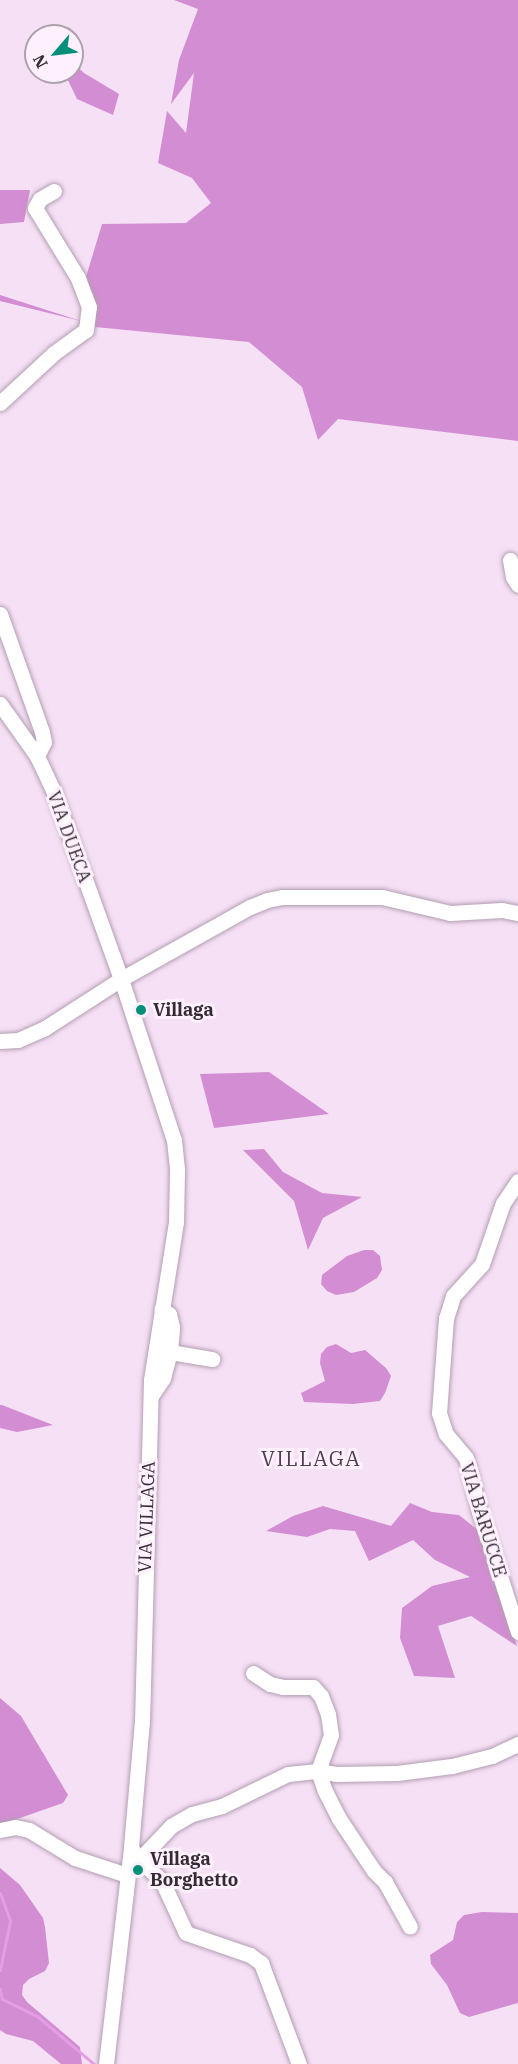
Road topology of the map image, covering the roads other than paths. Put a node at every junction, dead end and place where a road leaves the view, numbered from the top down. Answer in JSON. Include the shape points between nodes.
{"nodes":[{"id":1,"x":54,"y":191,"type":"dead end"},
{"id":2,"x":0,"y":403,"type":"edge"},
{"id":3,"x":510,"y":560,"type":"dead end"},
{"id":4,"x":518,"y":585,"type":"edge"},
{"id":5,"x":0,"y":614,"type":"edge"},
{"id":6,"x":0,"y":704,"type":"edge"},
{"id":7,"x":38,"y":756,"type":"junction"},
{"id":8,"x":518,"y":913,"type":"edge"},
{"id":9,"x":121,"y":979,"type":"junction"},
{"id":10,"x":0,"y":1041,"type":"edge"},
{"id":11,"x":518,"y":1181,"type":"edge"},
{"id":12,"x":161,"y":1309,"type":"junction"},
{"id":13,"x":170,"y":1352,"type":"junction"},
{"id":14,"x":212,"y":1359,"type":"dead end"},
{"id":15,"x":151,"y":1396,"type":"junction"},
{"id":16,"x":518,"y":1632,"type":"edge"},
{"id":17,"x":253,"y":1673,"type":"dead end"},
{"id":18,"x":518,"y":1744,"type":"edge"},
{"id":19,"x":318,"y":1771,"type":"junction"},
{"id":20,"x":0,"y":1830,"type":"edge"},
{"id":21,"x":135,"y":1854,"type":"junction"},
{"id":22,"x":127,"y":1875,"type":"junction"},
{"id":23,"x":410,"y":1927,"type":"dead end"},
{"id":24,"x":106,"y":2063,"type":"edge"},
{"id":25,"x":299,"y":2064,"type":"edge"}],
"edges":[{"from":1,"to":2,"type":"street","via":[[40,199],[35,208],[78,278],[88,307],[86,330],[54,353]]},
{"from":3,"to":4,"type":"street"},
{"from":5,"to":7,"type":"street","via":[[42,732],[44,742]]},
{"from":6,"to":7,"type":"street","name":"VIA DUECA"},
{"from":7,"to":9,"type":"street","name":"VIA DUECA"},
{"from":8,"to":9,"type":"street","via":[[450,913],[382,897],[282,897],[250,907]]},
{"from":9,"to":10,"type":"street","via":[[45,1028],[18,1040]]},
{"from":9,"to":12,"type":"street","name":"VIA VILLAGA","via":[[174,1140],[176,1222]]},
{"from":11,"to":16,"type":"street","name":"VIA BARUCCE","via":[[503,1203],[482,1264],[453,1296],[446,1317],[439,1413],[446,1434],[466,1458]]},
{"from":12,"to":13,"type":"street","via":[[169,1314],[172,1327]]},
{"from":12,"to":15,"type":"street","name":"VIA VILLAGA"},
{"from":13,"to":14,"type":"street"},
{"from":13,"to":15,"type":"street","via":[[163,1378]]},
{"from":15,"to":21,"type":"street","name":"VIA VILLAGA"},
{"from":17,"to":19,"type":"street","via":[[270,1684],[313,1687],[321,1696],[331,1735]]},
{"from":18,"to":19,"type":"street","via":[[492,1756],[430,1769],[397,1773]]},
{"from":19,"to":21,"type":"street","via":[[288,1774],[222,1806],[192,1814]]},
{"from":19,"to":23,"type":"street","via":[[338,1817],[385,1882]]},
{"from":20,"to":22,"type":"street","via":[[29,1830],[75,1858]]},
{"from":21,"to":22,"type":"street","name":"VIA VILLAGA"},
{"from":21,"to":25,"type":"street","via":[[162,1881],[186,1934],[250,1955],[261,1964]]},
{"from":22,"to":24,"type":"street","name":"VIA VILLAGA"}]}
